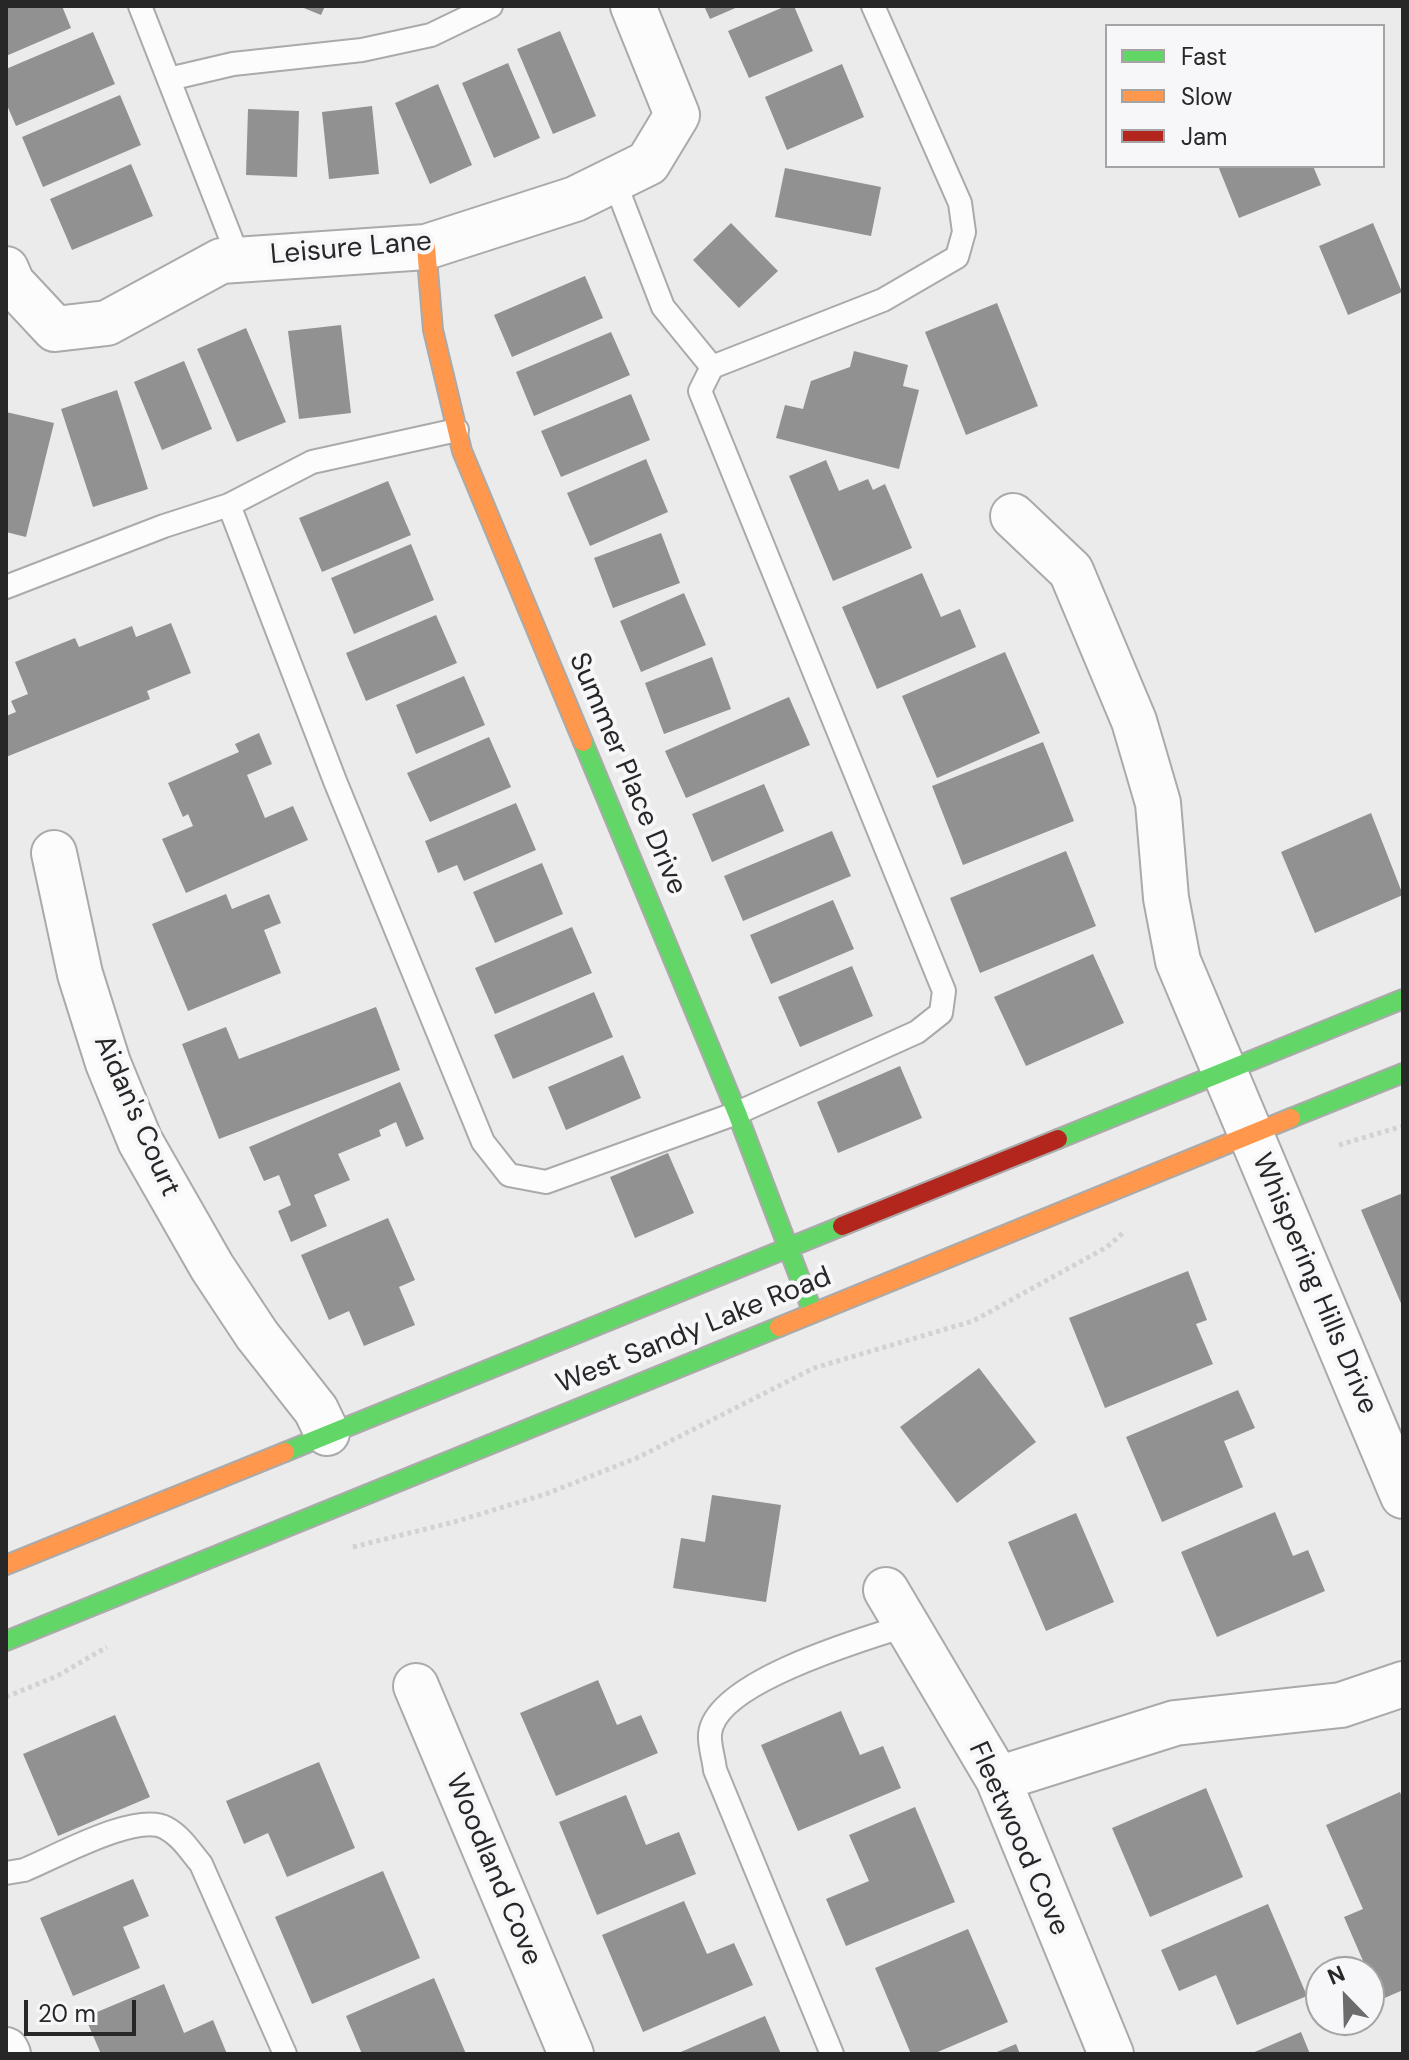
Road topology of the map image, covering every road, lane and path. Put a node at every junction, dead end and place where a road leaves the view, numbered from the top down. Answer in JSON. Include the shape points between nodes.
{"nodes":[{"id":1,"x":140,"y":6,"type":"edge"},
{"id":2,"x":491,"y":6,"type":"edge"},
{"id":3,"x":633,"y":6,"type":"edge"},
{"id":4,"x":873,"y":6,"type":"edge"},
{"id":5,"x":169,"y":79,"type":"junction"},
{"id":6,"x":614,"y":180,"type":"junction"},
{"id":7,"x":426,"y":247,"type":"junction"},
{"id":8,"x":239,"y":259,"type":"junction"},
{"id":9,"x":6,"y":269,"type":"edge"},
{"id":10,"x":712,"y":367,"type":"junction"},
{"id":11,"x":457,"y":430,"type":"junction"},
{"id":12,"x":229,"y":505,"type":"junction"},
{"id":13,"x":1013,"y":516,"type":"dead end"},
{"id":14,"x":6,"y":587,"type":"edge"},
{"id":15,"x":54,"y":853,"type":"dead end"},
{"id":16,"x":1403,"y":999,"type":"edge"},
{"id":17,"x":1225,"y":1072,"type":"junction"},
{"id":18,"x":1403,"y":1073,"type":"edge"},
{"id":19,"x":737,"y":1113,"type":"junction"},
{"id":20,"x":1403,"y":1126,"type":"edge"},
{"id":21,"x":1251,"y":1135,"type":"junction"},
{"id":22,"x":1327,"y":1145,"type":"dead end"},
{"id":23,"x":1134,"y":1224,"type":"dead end"},
{"id":24,"x":788,"y":1249,"type":"junction"},
{"id":25,"x":813,"y":1313,"type":"junction"},
{"id":26,"x":1387,"y":1412,"type":"edge"},
{"id":27,"x":327,"y":1433,"type":"junction"},
{"id":28,"x":1403,"y":1496,"type":"edge"},
{"id":29,"x":343,"y":1550,"type":"dead end"},
{"id":30,"x":6,"y":1565,"type":"edge"},
{"id":31,"x":897,"y":1608,"type":"joint"},
{"id":32,"x":6,"y":1641,"type":"edge"},
{"id":33,"x":118,"y":1641,"type":"dead end"},
{"id":34,"x":1403,"y":1684,"type":"edge"},
{"id":35,"x":416,"y":1686,"type":"dead end"},
{"id":36,"x":6,"y":1697,"type":"edge"},
{"id":37,"x":998,"y":1779,"type":"junction"},
{"id":38,"x":6,"y":1873,"type":"edge"},
{"id":39,"x":285,"y":2054,"type":"edge"},
{"id":40,"x":571,"y":2054,"type":"edge"},
{"id":41,"x":832,"y":2054,"type":"edge"},
{"id":42,"x":1111,"y":2054,"type":"edge"}],
"edges":[{"from":1,"to":5,"type":"lane"},
{"from":2,"to":5,"type":"lane","via":[[431,35],[362,50],[233,64]]},
{"from":3,"to":6,"type":"street","name":"Leisure Lane","via":[[677,115],[648,163]]},
{"from":4,"to":10,"type":"lane","via":[[960,203],[964,232],[957,257],[883,300]]},
{"from":5,"to":8,"type":"lane"},
{"from":6,"to":7,"type":"street","name":"Leisure Lane","via":[[575,199]]},
{"from":6,"to":10,"type":"lane","via":[[663,307]]},
{"from":7,"to":8,"type":"street","name":"Leisure Lane"},
{"from":7,"to":11,"type":"main road","name":"Summer Place Drive","via":[[433,330]]},
{"from":8,"to":9,"type":"street","name":"Leisure Lane","via":[[221,261],[107,323],[55,329],[12,283]]},
{"from":10,"to":19,"type":"lane","via":[[700,391],[944,991],[941,1013],[917,1032]]},
{"from":11,"to":12,"type":"lane","via":[[312,462]]},
{"from":11,"to":19,"type":"main road","name":"Summer Place Drive"},
{"from":12,"to":14,"type":"lane"},
{"from":12,"to":19,"type":"lane","via":[[483,1142],[509,1175],[546,1182]]},
{"from":13,"to":17,"type":"street","name":"Whispering Hills Drive","via":[[1071,571],[1134,721],[1158,803],[1178,961]]},
{"from":15,"to":27,"type":"street","name":"Aidan's Court","via":[[80,974],[140,1141],[212,1267],[316,1410]]},
{"from":16,"to":17,"type":"main road","name":"West Sandy Lake Road"},
{"from":17,"to":21,"type":"street","name":"Whispering Hills Drive"},
{"from":17,"to":24,"type":"main road","name":"West Sandy Lake Road"},
{"from":18,"to":21,"type":"main road","name":"West Sandy Lake Road"},
{"from":19,"to":24,"type":"main road","name":"Summer Place Drive"},
{"from":20,"to":22,"type":"path"},
{"from":21,"to":25,"type":"main road","name":"West Sandy Lake Road"},
{"from":21,"to":26,"type":"street","name":"Whispering Hills Drive"},
{"from":23,"to":29,"type":"path","via":[[1107,1247],[973,1321],[814,1368],[639,1457],[546,1494]]},
{"from":24,"to":25,"type":"main road","name":"Summer Place Drive"},
{"from":24,"to":27,"type":"main road","name":"West Sandy Lake Road"},
{"from":25,"to":32,"type":"main road","name":"West Sandy Lake Road"},
{"from":26,"to":28,"type":"street","name":"Whispering Hills Drive"},
{"from":27,"to":30,"type":"main road","name":"West Sandy Lake Road"},
{"from":31,"to":37,"type":"street","name":"Fleetwood Cove"},
{"from":31,"to":41,"type":"lane","via":[[728,1700],[710,1732],[715,1770]]},
{"from":33,"to":36,"type":"path","via":[[57,1676]]},
{"from":34,"to":37,"type":"street","via":[[1341,1705],[1175,1723]]},
{"from":35,"to":40,"type":"street","name":"Woodland Cove"},
{"from":37,"to":42,"type":"street","name":"Fleetwood Cove"},
{"from":38,"to":39,"type":"lane","via":[[127,1827],[148,1822],[164,1826],[201,1864]]}]}
